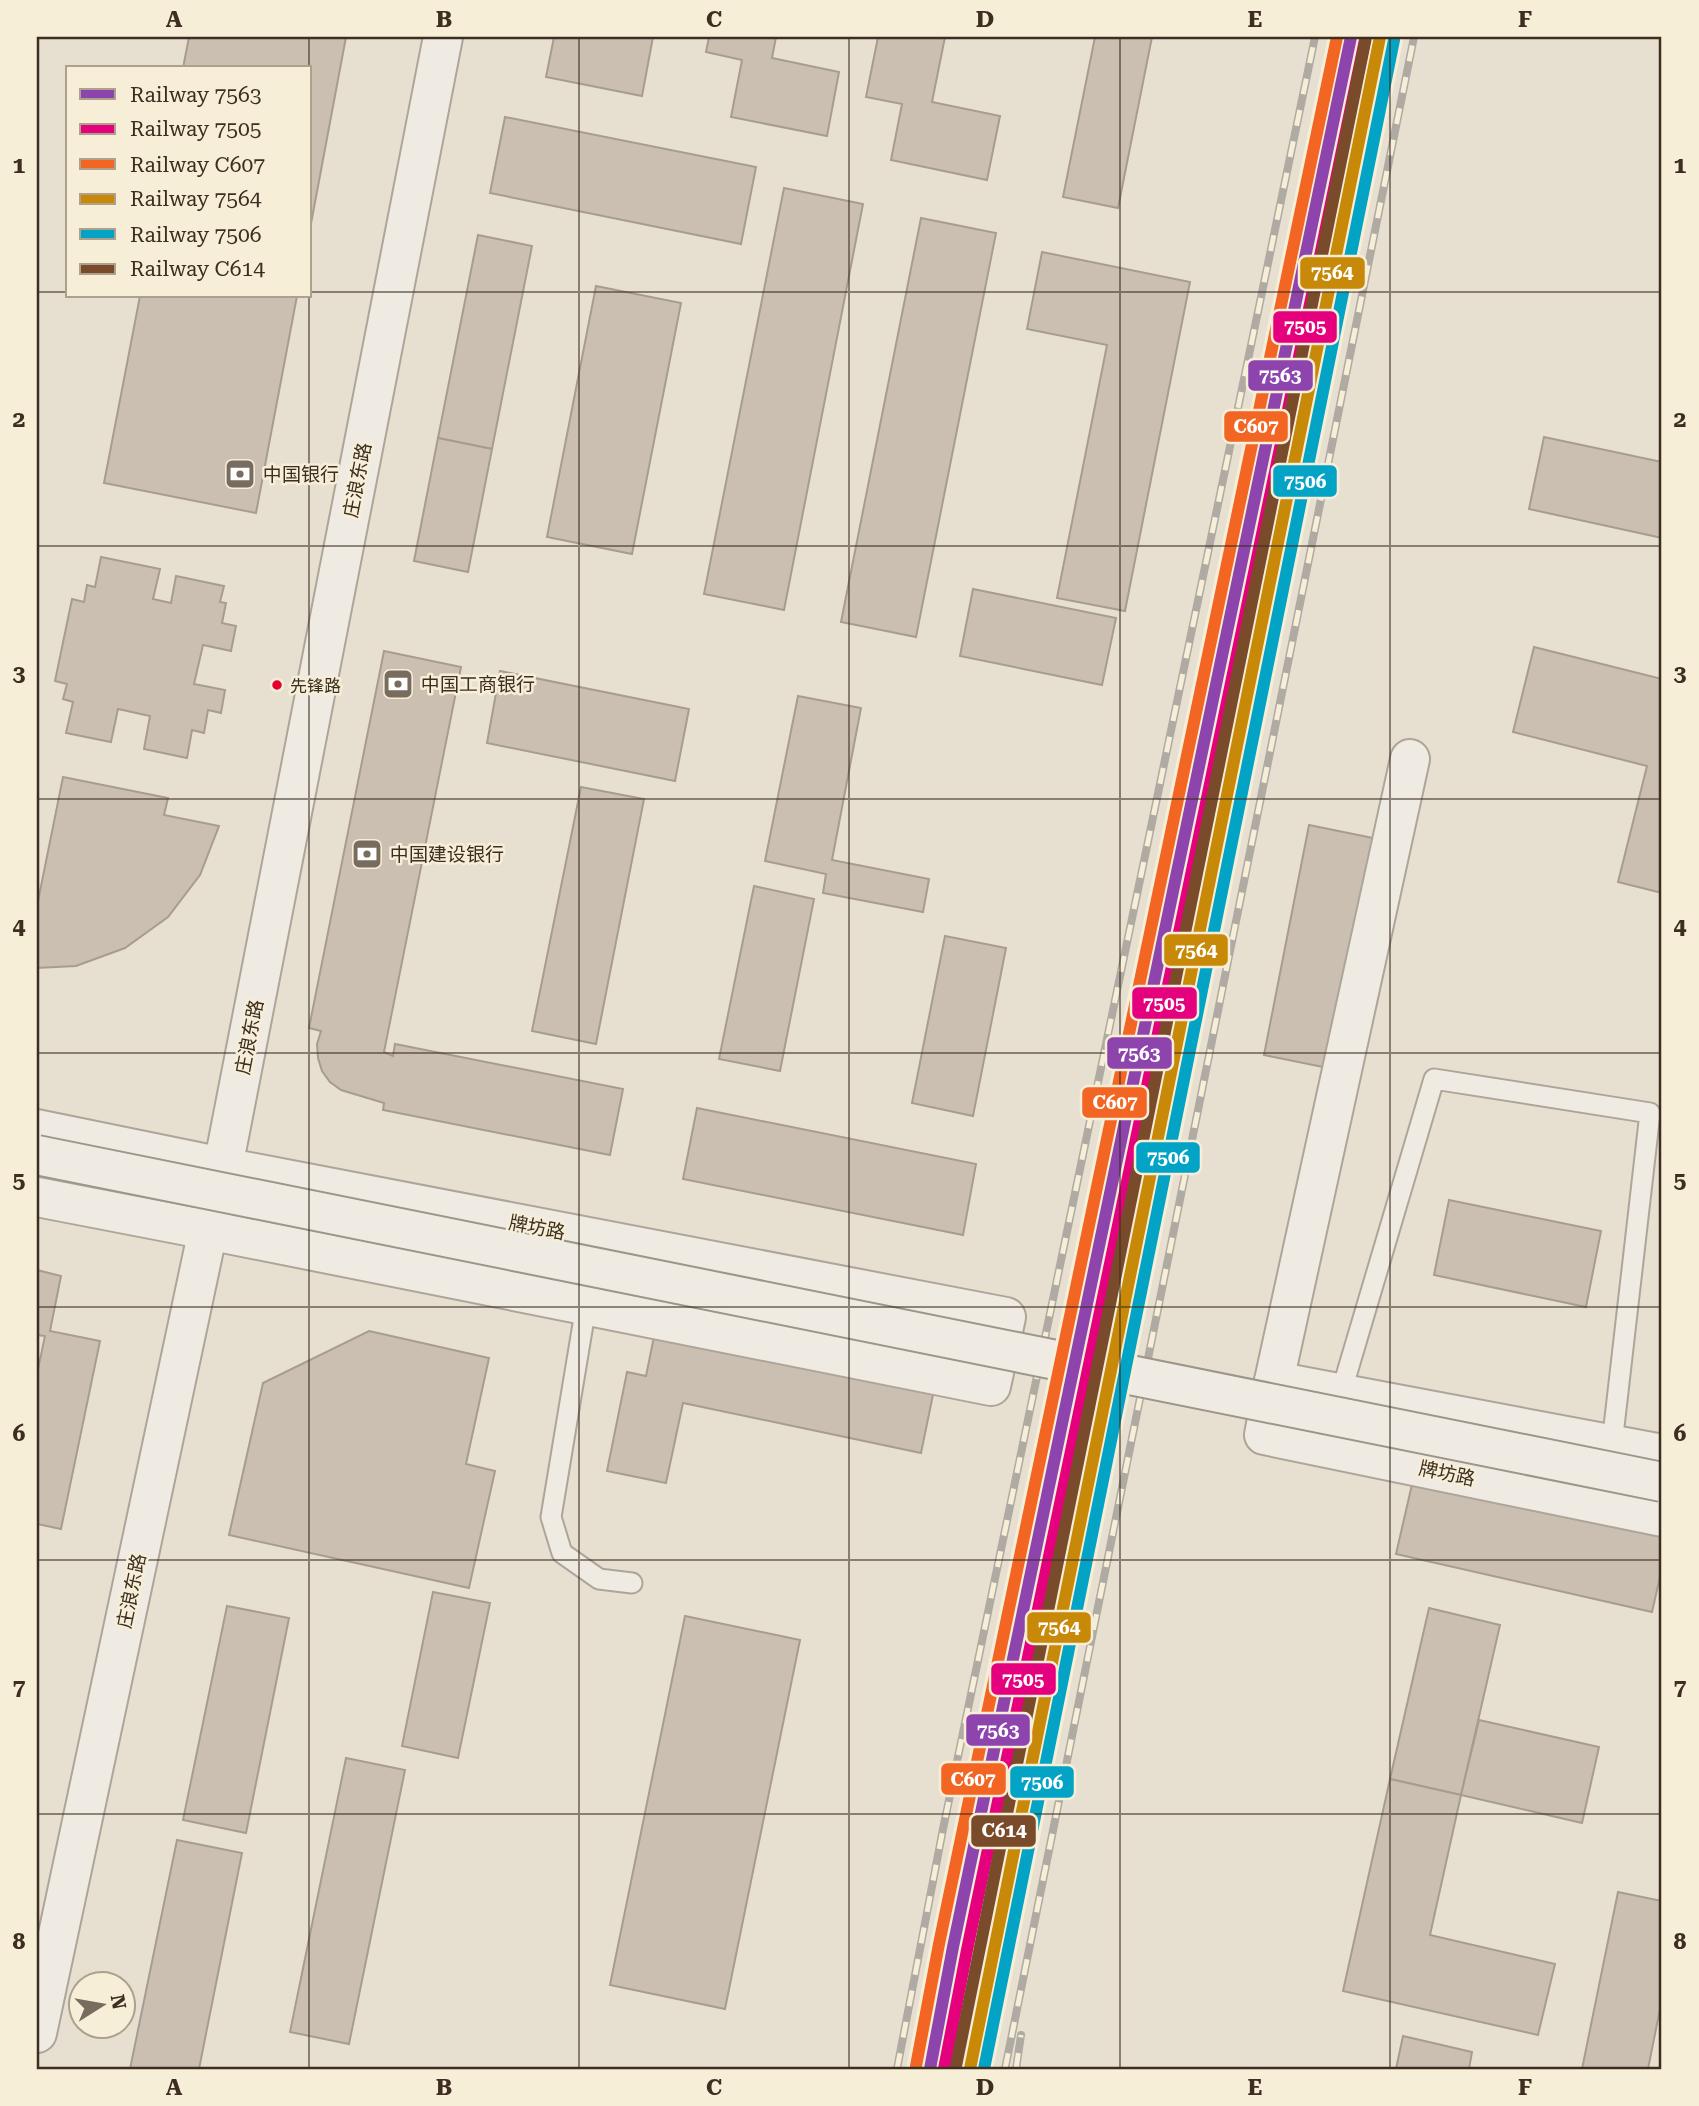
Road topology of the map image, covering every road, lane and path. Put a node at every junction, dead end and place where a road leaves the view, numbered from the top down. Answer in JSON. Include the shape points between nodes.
{"nodes":[{"id":1,"x":443,"y":37,"type":"edge"},
{"id":2,"x":1410,"y":759,"type":"dead end"},
{"id":3,"x":37,"y":1129,"type":"edge"},
{"id":4,"x":37,"y":1154,"type":"edge"},
{"id":5,"x":220,"y":1178,"type":"junction"},
{"id":6,"x":37,"y":1197,"type":"edge"},
{"id":7,"x":208,"y":1230,"type":"junction"},
{"id":8,"x":586,"y":1306,"type":"junction"},
{"id":9,"x":1010,"y":1350,"type":"junction"},
{"id":10,"x":1272,"y":1392,"type":"junction"},
{"id":11,"x":1341,"y":1393,"type":"junction"},
{"id":12,"x":1612,"y":1444,"type":"junction"},
{"id":13,"x":1662,"y":1454,"type":"edge"},
{"id":14,"x":1662,"y":1481,"type":"edge"},
{"id":15,"x":1662,"y":1517,"type":"edge"},
{"id":16,"x":632,"y":1584,"type":"dead end"},
{"id":17,"x":37,"y":2033,"type":"edge"}],
"edges":[{"from":1,"to":5,"type":"street","name":"庄浪东路"},
{"from":2,"to":10,"type":"street"},
{"from":3,"to":5,"type":"street","name":"牌坊路"},
{"from":4,"to":9,"type":"street","name":"牌坊路","bridge":true},
{"from":5,"to":7,"type":"street","name":"庄浪东路"},
{"from":5,"to":9,"type":"street","name":"牌坊路","via":[[1006,1317]]},
{"from":6,"to":7,"type":"street","name":"牌坊路"},
{"from":7,"to":8,"type":"street","name":"牌坊路"},
{"from":7,"to":17,"type":"street","name":"庄浪东路"},
{"from":8,"to":9,"type":"street","name":"牌坊路","via":[[991,1386]]},
{"from":8,"to":16,"type":"lane","via":[[551,1517],[562,1553],[599,1579]]},
{"from":9,"to":14,"type":"street","name":"牌坊路","bridge":true},
{"from":10,"to":11,"type":"street"},
{"from":10,"to":14,"type":"street"},
{"from":10,"to":15,"type":"street","name":"牌坊路","via":[[1264,1435]]},
{"from":11,"to":12,"type":"street"},
{"from":11,"to":12,"type":"lane","via":[[1434,1079],[1650,1113]]},
{"from":12,"to":13,"type":"street"}]}
